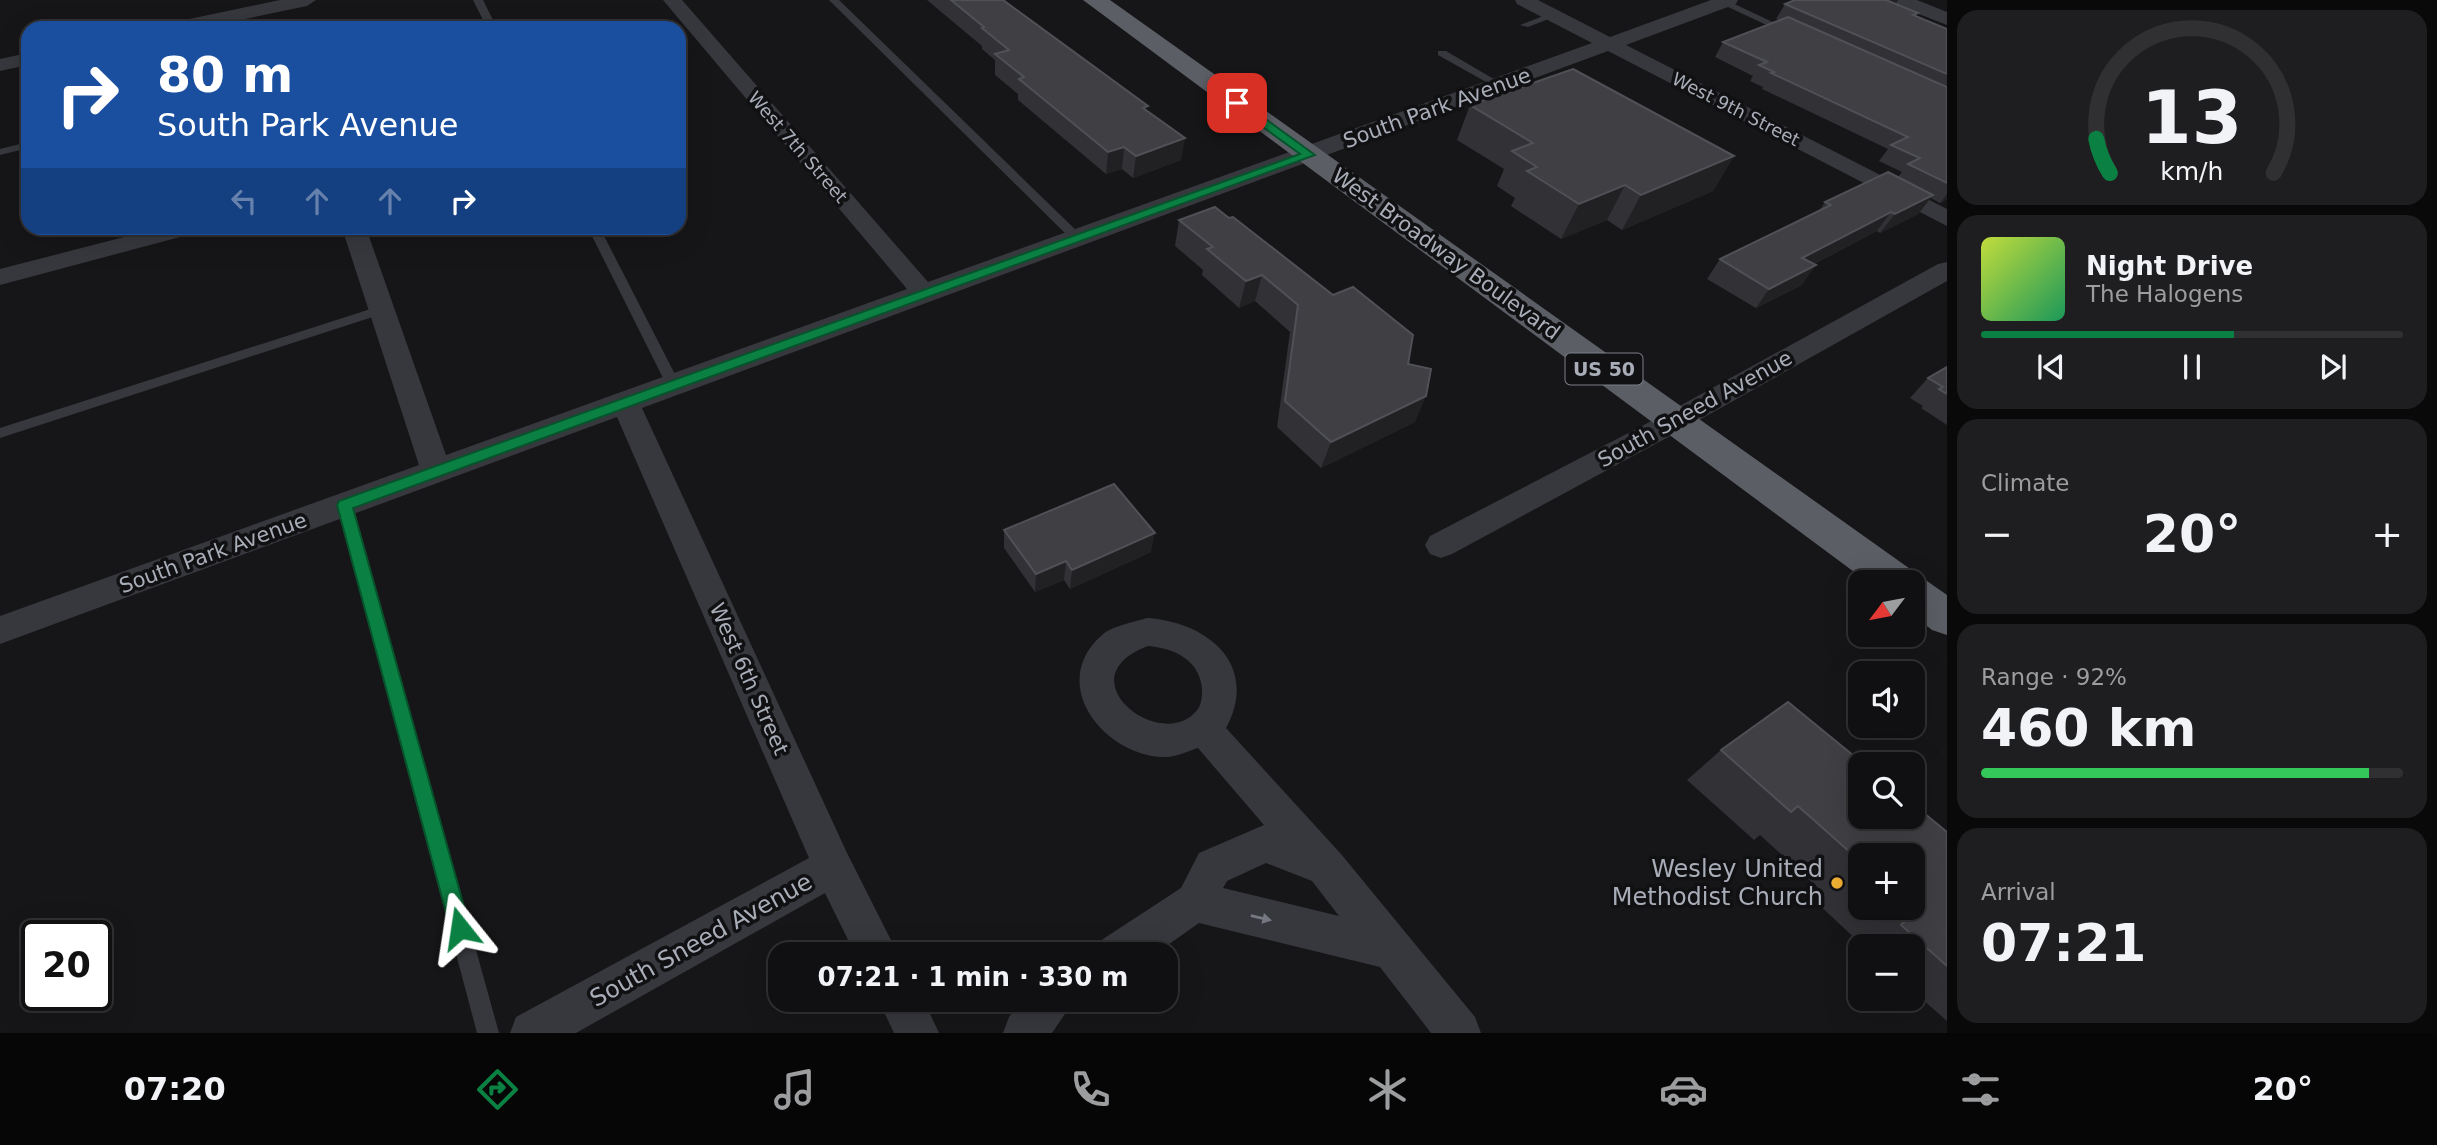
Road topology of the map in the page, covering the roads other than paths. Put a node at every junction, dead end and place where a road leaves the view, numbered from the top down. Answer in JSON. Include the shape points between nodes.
{"nodes":[{"id":1,"x":307,"y":0,"type":"edge"},
{"id":2,"x":478,"y":0,"type":"edge"},
{"id":3,"x":672,"y":0,"type":"edge"},
{"id":4,"x":834,"y":0,"type":"edge"},
{"id":5,"x":1095,"y":0,"type":"edge"},
{"id":6,"x":1524,"y":0,"type":"edge"},
{"id":7,"x":1900,"y":0,"type":"edge"},
{"id":8,"x":1723,"y":1,"type":"edge"},
{"id":9,"x":277,"y":3,"type":"edge"},
{"id":10,"x":1553,"y":15,"type":"junction"},
{"id":11,"x":1947,"y":19,"type":"edge"},
{"id":12,"x":203,"y":21,"type":"edge"},
{"id":13,"x":283,"y":21,"type":"edge"},
{"id":14,"x":488,"y":21,"type":"edge"},
{"id":15,"x":1525,"y":25,"type":"dead end"},
{"id":16,"x":1797,"y":35,"type":"edge"},
{"id":17,"x":1609,"y":44,"type":"junction"},
{"id":18,"x":1442,"y":53,"type":"dead end"},
{"id":19,"x":21,"y":60,"type":"edge"},
{"id":20,"x":0,"y":65,"type":"edge"},
{"id":21,"x":1499,"y":85,"type":"junction"},
{"id":22,"x":21,"y":147,"type":"edge"},
{"id":23,"x":0,"y":152,"type":"edge"},
{"id":24,"x":1309,"y":155,"type":"junction"},
{"id":25,"x":1947,"y":219,"type":"edge"},
{"id":26,"x":159,"y":235,"type":"edge"},
{"id":27,"x":357,"y":235,"type":"edge"},
{"id":28,"x":598,"y":235,"type":"edge"},
{"id":29,"x":1078,"y":239,"type":"junction"},
{"id":30,"x":1947,"y":270,"type":"edge"},
{"id":31,"x":0,"y":277,"type":"edge"},
{"id":32,"x":925,"y":294,"type":"junction"},
{"id":33,"x":383,"y":309,"type":"junction"},
{"id":34,"x":674,"y":386,"type":"junction"},
{"id":35,"x":625,"y":403,"type":"junction"},
{"id":36,"x":1675,"y":421,"type":"junction"},
{"id":37,"x":0,"y":433,"type":"edge"},
{"id":38,"x":437,"y":471,"type":"junction"},
{"id":39,"x":345,"y":505,"type":"junction"},
{"id":40,"x":1441,"y":545,"type":"dead end"},
{"id":41,"x":1881,"y":570,"type":"edge"},
{"id":42,"x":1925,"y":602,"type":"edge"},
{"id":43,"x":1947,"y":618,"type":"edge"},
{"id":44,"x":0,"y":630,"type":"edge"},
{"id":45,"x":1203,"y":728,"type":"dead end"},
{"id":46,"x":833,"y":867,"type":"junction"},
{"id":47,"x":1327,"y":867,"type":"junction"},
{"id":48,"x":1195,"y":902,"type":"junction"},
{"id":49,"x":871,"y":942,"type":"edge"},
{"id":50,"x":1136,"y":942,"type":"edge"},
{"id":51,"x":1392,"y":949,"type":"junction"},
{"id":52,"x":906,"y":1012,"type":"edge"},
{"id":53,"x":1040,"y":1012,"type":"edge"},
{"id":54,"x":488,"y":1033,"type":"edge"},
{"id":55,"x":532,"y":1033,"type":"edge"},
{"id":56,"x":917,"y":1033,"type":"edge"},
{"id":57,"x":1025,"y":1033,"type":"edge"},
{"id":58,"x":1459,"y":1033,"type":"edge"}],
"edges":[{"from":1,"to":9,"type":"street"},
{"from":2,"to":14,"type":"lane"},
{"from":3,"to":32,"type":"street","name":"West 7th Street"},
{"from":4,"to":29,"type":"lane"},
{"from":5,"to":24,"type":"highway","name":"West Broadway Boulevard","number":"US 50"},
{"from":6,"to":10,"type":"street","name":"West 9th Street"},
{"from":7,"to":11,"type":"street"},
{"from":8,"to":16,"type":"lane"},
{"from":8,"to":17,"type":"street","name":"South Park Avenue"},
{"from":9,"to":12,"type":"street"},
{"from":9,"to":13,"type":"street"},
{"from":10,"to":15,"type":"lane"},
{"from":10,"to":17,"type":"street","name":"West 9th Street"},
{"from":17,"to":21,"type":"street","name":"South Park Avenue"},
{"from":17,"to":25,"type":"street","name":"West 9th Street"},
{"from":18,"to":21,"type":"lane"},
{"from":19,"to":20,"type":"street"},
{"from":21,"to":24,"type":"street","name":"South Park Avenue"},
{"from":22,"to":23,"type":"lane"},
{"from":24,"to":29,"type":"street","name":"South Park Avenue"},
{"from":24,"to":36,"type":"highway","name":"West Broadway Boulevard","number":"US 50"},
{"from":26,"to":31,"type":"street"},
{"from":27,"to":33,"type":"street"},
{"from":28,"to":34,"type":"lane"},
{"from":29,"to":32,"type":"street","name":"South Park Avenue"},
{"from":30,"to":36,"type":"street","name":"South Sneed Avenue"},
{"from":32,"to":34,"type":"street","name":"South Park Avenue"},
{"from":33,"to":37,"type":"lane"},
{"from":33,"to":38,"type":"street"},
{"from":34,"to":35,"type":"street","name":"South Park Avenue"},
{"from":35,"to":38,"type":"street","name":"South Park Avenue"},
{"from":35,"to":46,"type":"street","name":"West 6th Street"},
{"from":36,"to":40,"type":"street","name":"South Sneed Avenue"},
{"from":36,"to":41,"type":"highway","name":"West Broadway Boulevard","number":"US 50"},
{"from":38,"to":39,"type":"street","name":"South Park Avenue"},
{"from":39,"to":44,"type":"street","name":"South Park Avenue"},
{"from":39,"to":54,"type":"lane"},
{"from":42,"to":43,"type":"highway"},
{"from":45,"to":47,"type":"street"},
{"from":46,"to":49,"type":"street","name":"West 6th Street"},
{"from":46,"to":55,"type":"street","name":"South Sneed Avenue"},
{"from":47,"to":48,"type":"street","via":[[1265,844],[1213,867]]},
{"from":47,"to":51,"type":"street"},
{"from":48,"to":50,"type":"street"},
{"from":48,"to":51,"type":"street","one_way":true},
{"from":51,"to":58,"type":"street"},
{"from":52,"to":56,"type":"street"},
{"from":53,"to":57,"type":"street"}]}
